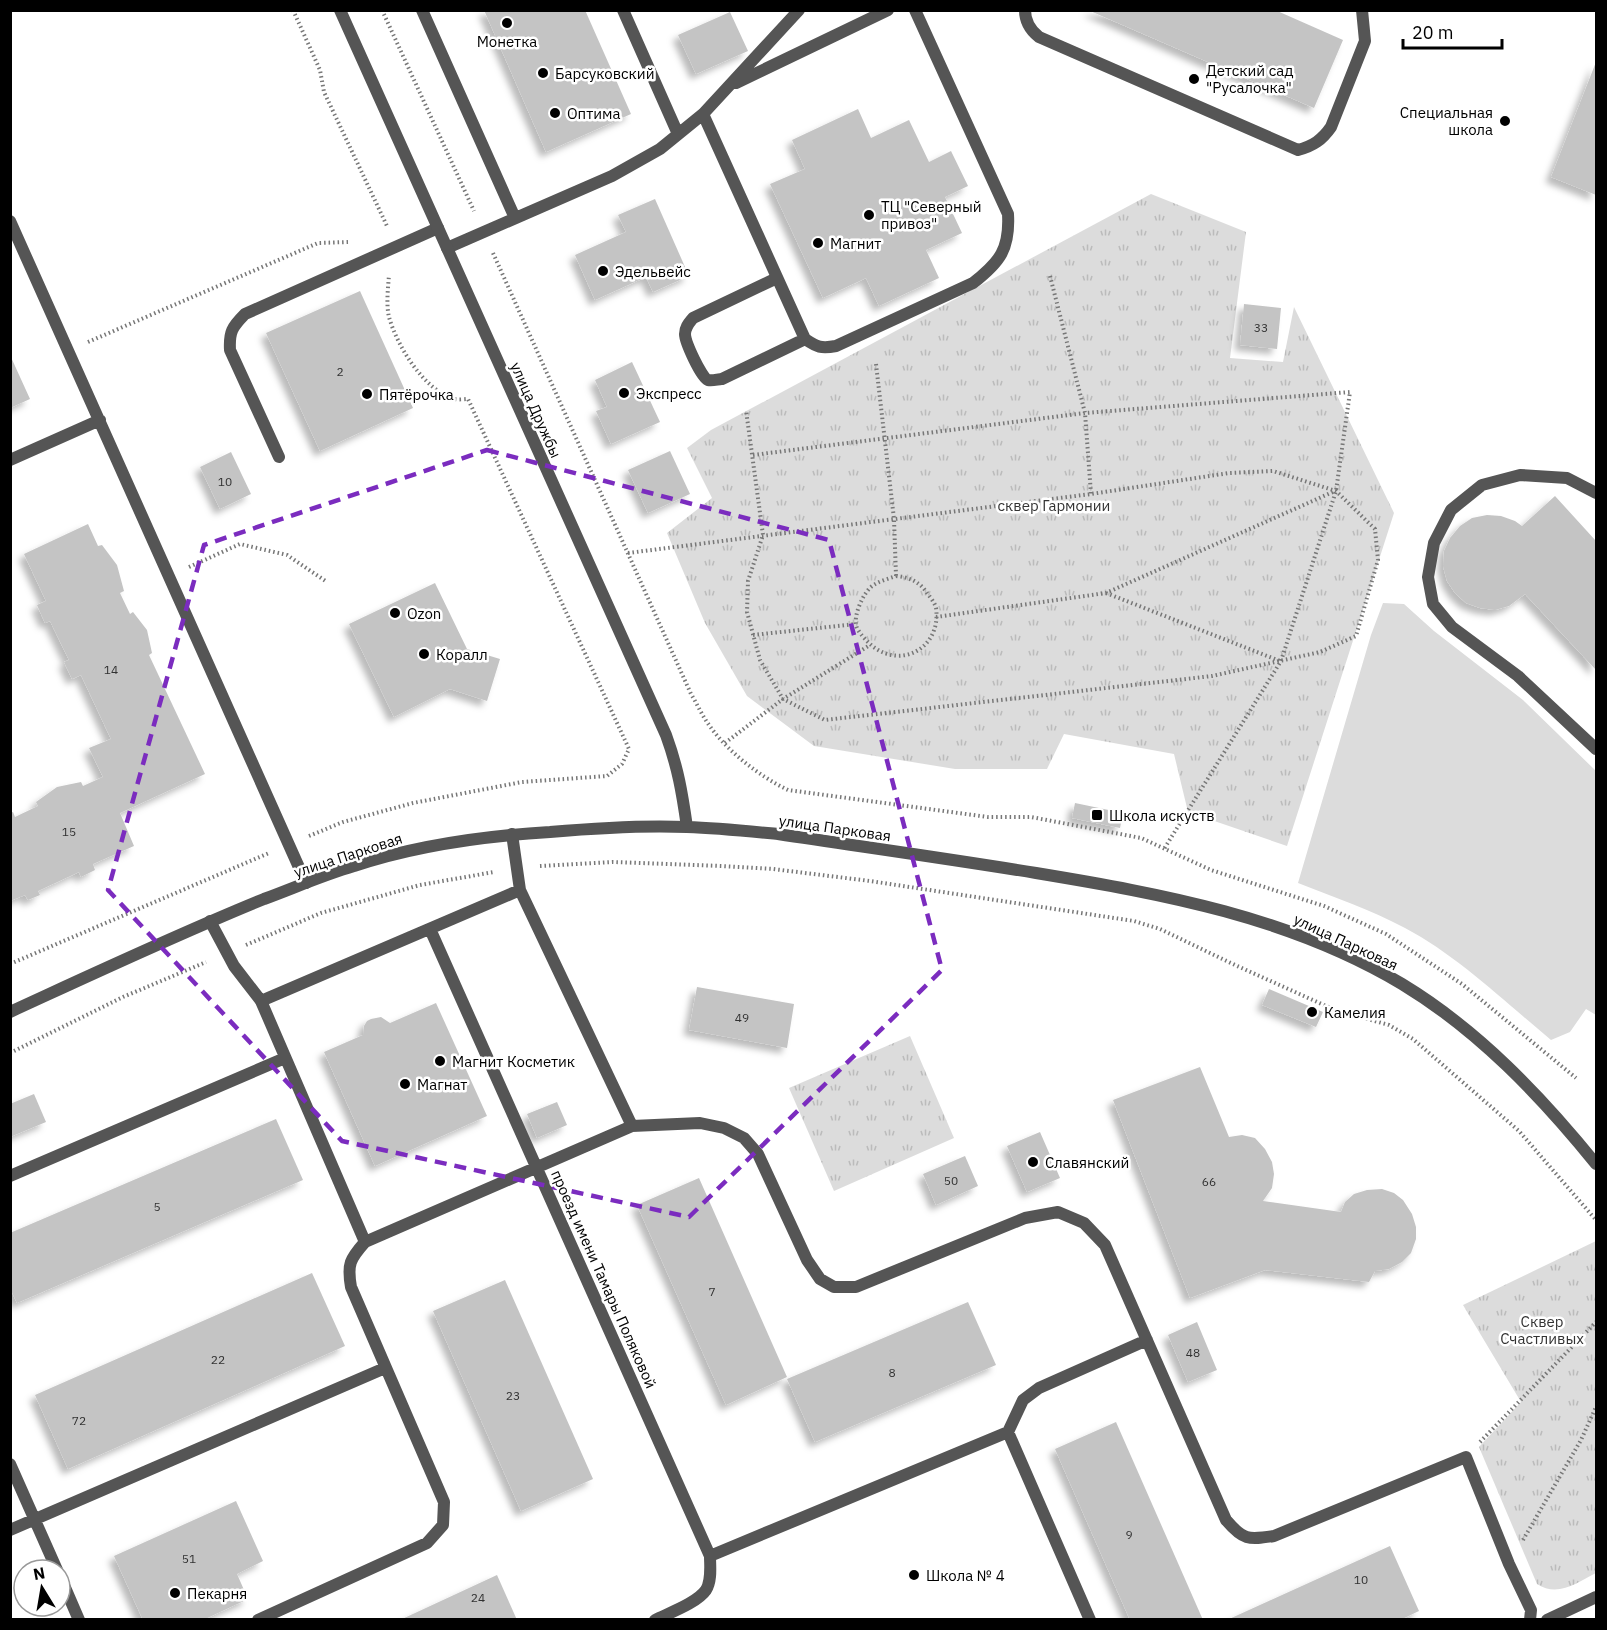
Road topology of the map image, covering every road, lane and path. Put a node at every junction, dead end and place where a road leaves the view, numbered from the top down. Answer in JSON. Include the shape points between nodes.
{"nodes":[{"id":1,"x":293,"y":10,"type":"edge"},
{"id":2,"x":340,"y":10,"type":"edge"},
{"id":3,"x":382,"y":10,"type":"edge"},
{"id":4,"x":422,"y":10,"type":"edge"},
{"id":5,"x":623,"y":10,"type":"edge"},
{"id":6,"x":799,"y":10,"type":"edge"},
{"id":7,"x":888,"y":10,"type":"edge"},
{"id":8,"x":915,"y":10,"type":"edge"},
{"id":9,"x":1025,"y":10,"type":"edge"},
{"id":10,"x":1362,"y":10,"type":"edge"},
{"id":11,"x":730,"y":86,"type":"junction"},
{"id":12,"x":704,"y":114,"type":"junction"},
{"id":13,"x":678,"y":134,"type":"junction"},
{"id":14,"x":515,"y":218,"type":"junction"},
{"id":15,"x":10,"y":221,"type":"edge"},
{"id":16,"x":438,"y":228,"type":"junction"},
{"id":17,"x":483,"y":232,"type":"junction"},
{"id":18,"x":355,"y":241,"type":"dead end"},
{"id":19,"x":447,"y":248,"type":"junction"},
{"id":20,"x":389,"y":250,"type":"junction"},
{"id":21,"x":1050,"y":276,"type":"dead end"},
{"id":22,"x":777,"y":278,"type":"junction"},
{"id":23,"x":805,"y":339,"type":"junction"},
{"id":24,"x":69,"y":350,"type":"junction"},
{"id":25,"x":876,"y":364,"type":"dead end"},
{"id":26,"x":746,"y":410,"type":"dead end"},
{"id":27,"x":1085,"y":413,"type":"junction"},
{"id":28,"x":99,"y":420,"type":"junction"},
{"id":29,"x":753,"y":455,"type":"junction"},
{"id":30,"x":279,"y":458,"type":"dead end"},
{"id":31,"x":10,"y":460,"type":"edge"},
{"id":32,"x":1336,"y":491,"type":"junction"},
{"id":33,"x":1596,"y":493,"type":"edge"},
{"id":34,"x":1091,"y":494,"type":"junction"},
{"id":35,"x":894,"y":519,"type":"junction"},
{"id":36,"x":763,"y":536,"type":"junction"},
{"id":37,"x":628,"y":553,"type":"junction"},
{"id":38,"x":169,"y":576,"type":"junction"},
{"id":39,"x":896,"y":576,"type":"junction"},
{"id":40,"x":327,"y":582,"type":"dead end"},
{"id":41,"x":1106,"y":593,"type":"junction"},
{"id":42,"x":936,"y":617,"type":"junction"},
{"id":43,"x":856,"y":624,"type":"junction"},
{"id":44,"x":753,"y":635,"type":"junction"},
{"id":45,"x":870,"y":645,"type":"junction"},
{"id":46,"x":1281,"y":661,"type":"junction"},
{"id":47,"x":783,"y":699,"type":"junction"},
{"id":48,"x":725,"y":743,"type":"junction"},
{"id":49,"x":1596,"y":749,"type":"edge"},
{"id":50,"x":788,"y":790,"type":"dead end"},
{"id":51,"x":687,"y":827,"type":"junction"},
{"id":52,"x":512,"y":834,"type":"junction"},
{"id":53,"x":288,"y":844,"type":"junction"},
{"id":54,"x":1164,"y":849,"type":"dead end"},
{"id":55,"x":517,"y":867,"type":"junction"},
{"id":56,"x":306,"y":883,"type":"junction"},
{"id":57,"x":520,"y":890,"type":"junction"},
{"id":58,"x":210,"y":921,"type":"junction"},
{"id":59,"x":430,"y":929,"type":"junction"},
{"id":60,"x":227,"y":953,"type":"junction"},
{"id":61,"x":10,"y":964,"type":"edge"},
{"id":62,"x":261,"y":1001,"type":"junction"},
{"id":63,"x":10,"y":1012,"type":"edge"},
{"id":64,"x":10,"y":1053,"type":"edge"},
{"id":65,"x":285,"y":1058,"type":"junction"},
{"id":66,"x":632,"y":1126,"type":"junction"},
{"id":67,"x":1596,"y":1164,"type":"edge"},
{"id":68,"x":537,"y":1167,"type":"junction"},
{"id":69,"x":10,"y":1176,"type":"edge"},
{"id":70,"x":1596,"y":1220,"type":"edge"},
{"id":71,"x":365,"y":1242,"type":"junction"},
{"id":72,"x":1596,"y":1322,"type":"edge"},
{"id":73,"x":1147,"y":1340,"type":"junction"},
{"id":74,"x":385,"y":1368,"type":"junction"},
{"id":75,"x":1596,"y":1407,"type":"edge"},
{"id":76,"x":1008,"y":1432,"type":"junction"},
{"id":77,"x":1466,"y":1456,"type":"junction"},
{"id":78,"x":10,"y":1464,"type":"edge"},
{"id":79,"x":35,"y":1520,"type":"junction"},
{"id":80,"x":10,"y":1530,"type":"edge"},
{"id":81,"x":710,"y":1556,"type":"junction"},
{"id":82,"x":52,"y":1558,"type":"edge"},
{"id":83,"x":1509,"y":1564,"type":"junction"},
{"id":84,"x":1596,"y":1597,"type":"edge"},
{"id":85,"x":72,"y":1604,"type":"edge"},
{"id":86,"x":79,"y":1620,"type":"edge"},
{"id":87,"x":258,"y":1620,"type":"edge"},
{"id":88,"x":655,"y":1620,"type":"edge"},
{"id":89,"x":1090,"y":1620,"type":"edge"},
{"id":90,"x":1530,"y":1620,"type":"edge"},
{"id":91,"x":1547,"y":1620,"type":"edge"}],
"edges":[{"from":1,"to":20,"type":"path","via":[[320,70],[324,92],[387,226]]},
{"from":2,"to":16,"type":"street","name":"улица Дружбы"},
{"from":3,"to":17,"type":"path"},
{"from":4,"to":14,"type":"street"},
{"from":5,"to":13,"type":"street"},
{"from":6,"to":11,"type":"street"},
{"from":7,"to":11,"type":"street"},
{"from":8,"to":23,"type":"street","via":[[1008,214],[1009,233],[1003,252],[990,270],[973,283],[836,346],[823,348]]},
{"from":9,"to":10,"type":"street","via":[[1031,31],[1038,37],[1298,150],[1323,139],[1331,127],[1365,41]]},
{"from":11,"to":12,"type":"street"},
{"from":12,"to":13,"type":"street"},
{"from":12,"to":22,"type":"street"},
{"from":13,"to":14,"type":"street","via":[[612,176]]},
{"from":14,"to":17,"type":"street"},
{"from":15,"to":24,"type":"street"},
{"from":16,"to":19,"type":"street","name":"улица Дружбы"},
{"from":16,"to":20,"type":"street"},
{"from":17,"to":19,"type":"street"},
{"from":17,"to":37,"type":"path"},
{"from":18,"to":24,"type":"path","via":[[318,243]]},
{"from":19,"to":51,"type":"street","name":"улица Дружбы","via":[[666,735],[682,789]]},
{"from":20,"to":30,"type":"street","via":[[245,315],[233,326],[230,350]]},
{"from":20,"to":53,"type":"path","via":[[389,316],[400,346],[437,389],[455,399],[468,399],[629,749],[622,764],[606,776],[522,782],[413,802],[343,822]]},
{"from":21,"to":27,"type":"path"},
{"from":22,"to":23,"type":"street"},
{"from":22,"to":23,"type":"street","via":[[687,324],[686,340],[702,375],[722,379]]},
{"from":24,"to":28,"type":"street"},
{"from":25,"to":35,"type":"path"},
{"from":26,"to":29,"type":"path"},
{"from":27,"to":29,"type":"path"},
{"from":27,"to":32,"type":"path","via":[[1350,392]]},
{"from":27,"to":34,"type":"path"},
{"from":28,"to":31,"type":"street"},
{"from":28,"to":38,"type":"street"},
{"from":29,"to":36,"type":"path"},
{"from":32,"to":34,"type":"path","via":[[1272,471],[1229,473]]},
{"from":32,"to":41,"type":"path"},
{"from":32,"to":46,"type":"path"},
{"from":32,"to":46,"type":"path","via":[[1375,529],[1378,560],[1356,636],[1320,652]]},
{"from":33,"to":49,"type":"street","via":[[1567,478],[1520,475],[1482,485],[1451,510],[1434,543],[1428,577],[1433,604],[1452,627],[1518,676]]},
{"from":34,"to":35,"type":"path"},
{"from":35,"to":36,"type":"path"},
{"from":35,"to":39,"type":"path"},
{"from":36,"to":37,"type":"path"},
{"from":36,"to":44,"type":"path","via":[[748,581],[747,612]]},
{"from":37,"to":48,"type":"path","via":[[691,693],[705,720]]},
{"from":38,"to":40,"type":"path","via":[[240,544],[287,555]]},
{"from":38,"to":53,"type":"street"},
{"from":39,"to":42,"type":"path","via":[[906,577],[925,589],[936,607]]},
{"from":39,"to":43,"type":"path","via":[[880,581],[864,595]]},
{"from":41,"to":42,"type":"path"},
{"from":41,"to":46,"type":"path"},
{"from":42,"to":45,"type":"path","via":[[929,639],[910,655],[889,656]]},
{"from":43,"to":44,"type":"path"},
{"from":43,"to":45,"type":"path"},
{"from":44,"to":47,"type":"path","via":[[760,660]]},
{"from":45,"to":47,"type":"path"},
{"from":46,"to":47,"type":"path","via":[[1212,676],[825,720]]},
{"from":46,"to":54,"type":"path"},
{"from":47,"to":48,"type":"path"},
{"from":48,"to":50,"type":"path","via":[[769,780]]},
{"from":51,"to":52,"type":"street","name":"улица Парковая","via":[[611,827]]},
{"from":51,"to":67,"type":"street","name":"улица Парковая","via":[[778,834],[1094,883],[1221,910],[1312,939],[1402,985],[1443,1012],[1514,1073]]},
{"from":52,"to":55,"type":"street"},
{"from":52,"to":56,"type":"street","name":"улица Парковая","via":[[403,852]]},
{"from":53,"to":56,"type":"street"},
{"from":53,"to":61,"type":"path"},
{"from":55,"to":57,"type":"street"},
{"from":55,"to":60,"type":"path","via":[[420,885],[321,913]]},
{"from":55,"to":70,"type":"path","via":[[613,862],[773,869],[1134,921],[1161,929],[1335,1010],[1389,1025],[1413,1039],[1520,1131]]},
{"from":56,"to":58,"type":"street","name":"улица Парковая"},
{"from":57,"to":59,"type":"street"},
{"from":57,"to":66,"type":"street"},
{"from":58,"to":60,"type":"street"},
{"from":58,"to":63,"type":"street","name":"улица Парковая"},
{"from":59,"to":62,"type":"street"},
{"from":59,"to":68,"type":"street","name":"проезд имени Тамары Поляковой"},
{"from":60,"to":62,"type":"street"},
{"from":60,"to":64,"type":"path","via":[[123,997]]},
{"from":62,"to":65,"type":"street"},
{"from":65,"to":69,"type":"street"},
{"from":65,"to":71,"type":"street"},
{"from":66,"to":68,"type":"street"},
{"from":66,"to":73,"type":"street","via":[[700,1123],[724,1128],[744,1138],[758,1154],[807,1260],[820,1280],[834,1287],[856,1287],[1025,1218],[1059,1212],[1084,1223],[1105,1245]]},
{"from":68,"to":71,"type":"street"},
{"from":68,"to":81,"type":"street","name":"проезд имени Тамары Поляковой"},
{"from":71,"to":74,"type":"street","via":[[353,1255],[348,1272]]},
{"from":72,"to":77,"type":"path"},
{"from":73,"to":76,"type":"street","via":[[1039,1388],[1023,1400]]},
{"from":73,"to":77,"type":"street","via":[[1226,1520],[1238,1533],[1252,1539],[1274,1536]]},
{"from":74,"to":79,"type":"street"},
{"from":74,"to":87,"type":"street","via":[[444,1502],[443,1525],[427,1543]]},
{"from":75,"to":83,"type":"path"},
{"from":76,"to":81,"type":"street"},
{"from":76,"to":89,"type":"street"},
{"from":77,"to":83,"type":"street"},
{"from":78,"to":79,"type":"street"},
{"from":79,"to":80,"type":"street"},
{"from":79,"to":82,"type":"street"},
{"from":81,"to":88,"type":"street","name":"проезд имени Тамары Поляковой","via":[[706,1590]]},
{"from":83,"to":90,"type":"street","via":[[1531,1610]]},
{"from":84,"to":91,"type":"street"},
{"from":85,"to":86,"type":"street"}]}
